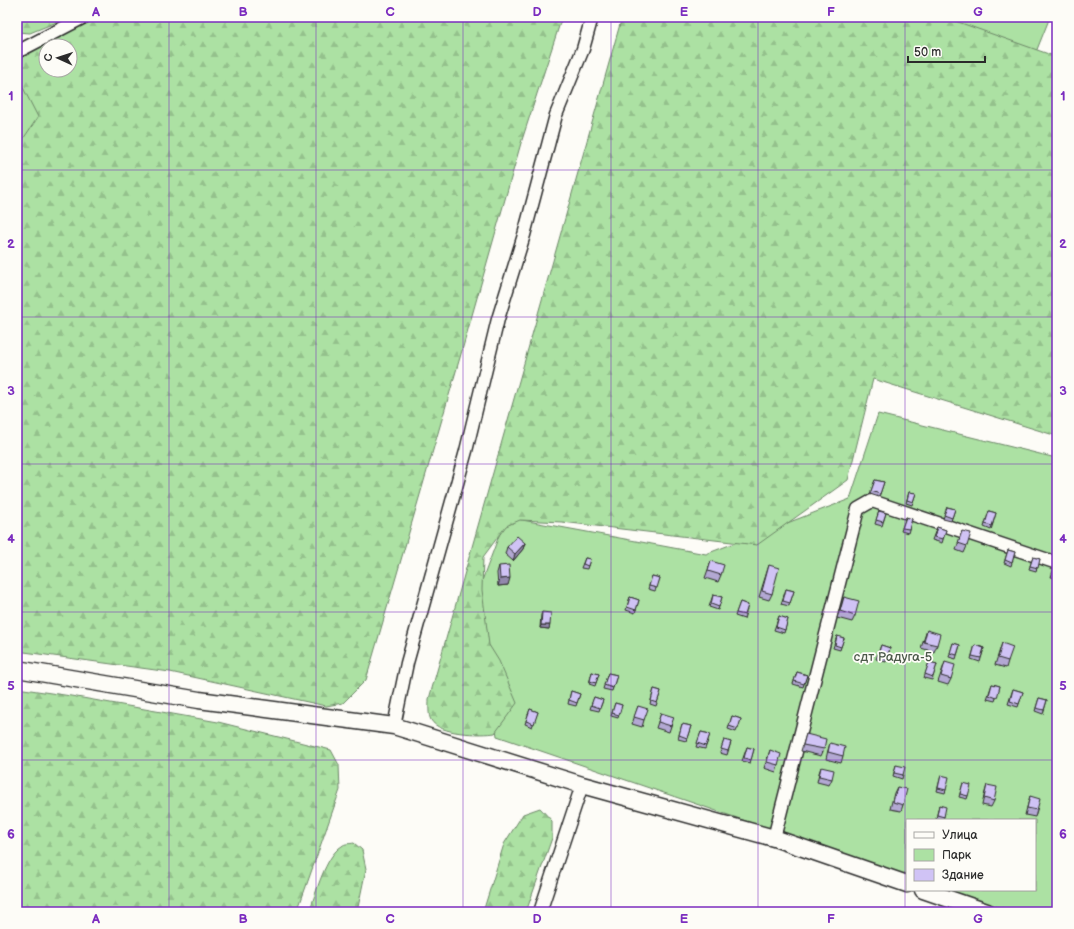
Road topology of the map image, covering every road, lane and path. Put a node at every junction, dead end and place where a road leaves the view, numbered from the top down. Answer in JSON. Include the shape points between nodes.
{"nodes":[{"id":1,"x":84,"y":17,"type":"edge"},
{"id":2,"x":592,"y":17,"type":"edge"},
{"id":3,"x":17,"y":52,"type":"edge"},
{"id":4,"x":1057,"y":563,"type":"edge"},
{"id":5,"x":17,"y":669,"type":"edge"},
{"id":6,"x":394,"y":726,"type":"junction"},
{"id":7,"x":582,"y":785,"type":"junction"},
{"id":8,"x":774,"y":838,"type":"junction"},
{"id":9,"x":906,"y":884,"type":"edge"},
{"id":10,"x":926,"y":891,"type":"edge"},
{"id":11,"x":540,"y":912,"type":"edge"},
{"id":12,"x":986,"y":912,"type":"edge"}],
"edges":[{"from":1,"to":3,"type":"street"},
{"from":2,"to":6,"type":"street","via":[[583,49],[556,115],[524,235],[498,319],[466,451],[407,663]]},
{"from":4,"to":8,"type":"street","via":[[872,501],[858,509]]},
{"from":5,"to":6,"type":"street","via":[[199,700]]},
{"from":6,"to":7,"type":"street"},
{"from":7,"to":8,"type":"street"},
{"from":7,"to":11,"type":"street"},
{"from":8,"to":9,"type":"street"},
{"from":10,"to":12,"type":"street"}]}
